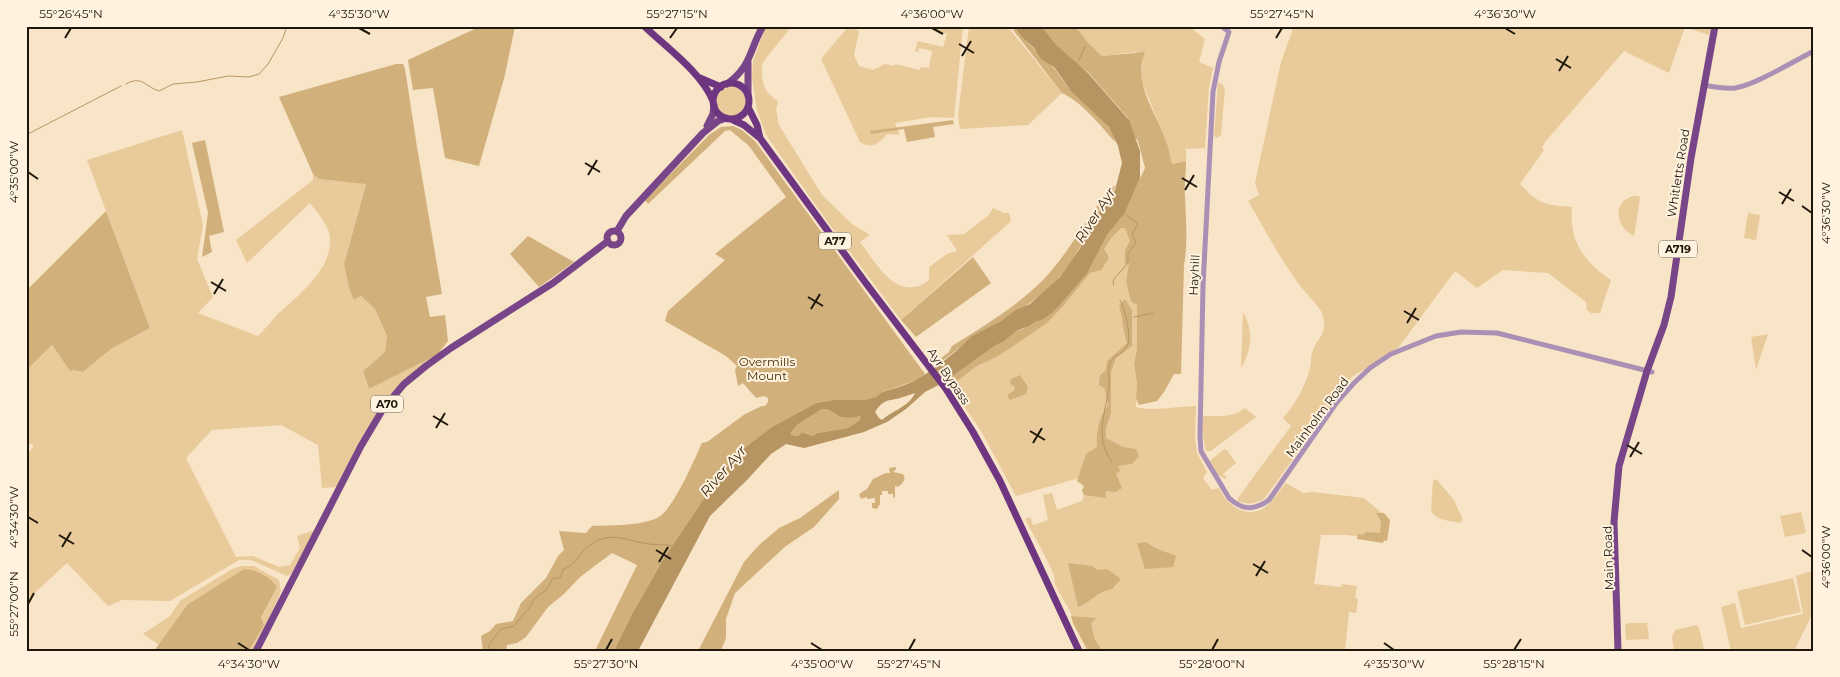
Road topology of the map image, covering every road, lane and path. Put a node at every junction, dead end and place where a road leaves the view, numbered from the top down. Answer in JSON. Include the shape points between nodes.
{"nodes":[{"id":1,"x":644,"y":26,"type":"edge"},
{"id":2,"x":762,"y":26,"type":"edge"},
{"id":3,"x":1221,"y":26,"type":"edge"},
{"id":4,"x":1717,"y":26,"type":"edge"},
{"id":5,"x":1814,"y":51,"type":"edge"},
{"id":6,"x":748,"y":62,"type":"junction"},
{"id":7,"x":698,"y":76,"type":"junction"},
{"id":8,"x":724,"y":85,"type":"junction"},
{"id":9,"x":1706,"y":85,"type":"junction"},
{"id":10,"x":748,"y":95,"type":"junction"},
{"id":11,"x":714,"y":103,"type":"junction"},
{"id":12,"x":748,"y":107,"type":"junction"},
{"id":13,"x":730,"y":119,"type":"junction"},
{"id":14,"x":703,"y":133,"type":"junction"},
{"id":15,"x":760,"y":138,"type":"junction"},
{"id":16,"x":617,"y":231,"type":"junction"},
{"id":17,"x":608,"y":241,"type":"junction"},
{"id":18,"x":1649,"y":372,"type":"junction"},
{"id":19,"x":1622,"y":465,"type":"junction"},
{"id":20,"x":1241,"y":506,"type":"joint"},
{"id":21,"x":256,"y":651,"type":"edge"},
{"id":22,"x":1079,"y":651,"type":"edge"},
{"id":23,"x":1618,"y":651,"type":"edge"},
{"id":24,"x":1622,"y":651,"type":"edge"}],
"edges":[{"from":1,"to":7,"type":"highway","number":"A77"},
{"from":2,"to":6,"type":"main road"},
{"from":3,"to":20,"type":"street","name":"Hayhill","via":[[1229,32],[1212,92],[1199,427],[1205,458],[1228,498]]},
{"from":4,"to":9,"type":"main road","name":"Whitletts Road","number":"A719"},
{"from":5,"to":9,"type":"street","via":[[1737,88]]},
{"from":6,"to":8,"type":"main road"},
{"from":6,"to":10,"type":"main road"},
{"from":7,"to":8,"type":"highway","number":"A77"},
{"from":7,"to":11,"type":"highway","number":"A77"},
{"from":8,"to":10,"type":"highway","number":"A77","via":[[739,85]]},
{"from":8,"to":11,"type":"highway","via":[[715,93]]},
{"from":9,"to":18,"type":"main road","name":"Whitletts Road","number":"A719","via":[[1671,297]]},
{"from":10,"to":12,"type":"highway","number":"A77"},
{"from":11,"to":13,"type":"highway","number":"A77","via":[[719,114]]},
{"from":11,"to":14,"type":"main road","number":"A70","via":[[713,114]]},
{"from":12,"to":13,"type":"highway","via":[[744,114]]},
{"from":12,"to":15,"type":"highway","name":"Ayr Bypass","number":"A77"},
{"from":13,"to":14,"type":"main road","number":"A70","via":[[718,121]]},
{"from":13,"to":15,"type":"highway","name":"Ayr Bypass","number":"A77"},
{"from":14,"to":16,"type":"main road","number":"A70","via":[[626,216]]},
{"from":15,"to":22,"type":"highway","name":"Ayr Bypass","number":"A77","via":[[946,389],[1000,481]]},
{"from":16,"to":17,"type":"main road","number":"A70","via":[[609,233]]},
{"from":16,"to":17,"type":"main road","number":"A70","via":[[621,235],[619,242],[613,244]]},
{"from":17,"to":21,"type":"main road","number":"A70","via":[[553,283],[451,348],[404,384],[383,409],[361,446]]},
{"from":18,"to":19,"type":"main road","name":"Whitletts Road","number":"A719"},
{"from":18,"to":20,"type":"street","name":"Mainholm Road","via":[[1497,332],[1436,336],[1391,354],[1370,368],[1337,402],[1268,500],[1252,508]]},
{"from":19,"to":23,"type":"main road","name":"Main Road","number":"A719","via":[[1614,522]]},
{"from":19,"to":24,"type":"main road","name":"Main Road","number":"A719","via":[[1618,522]]}]}
